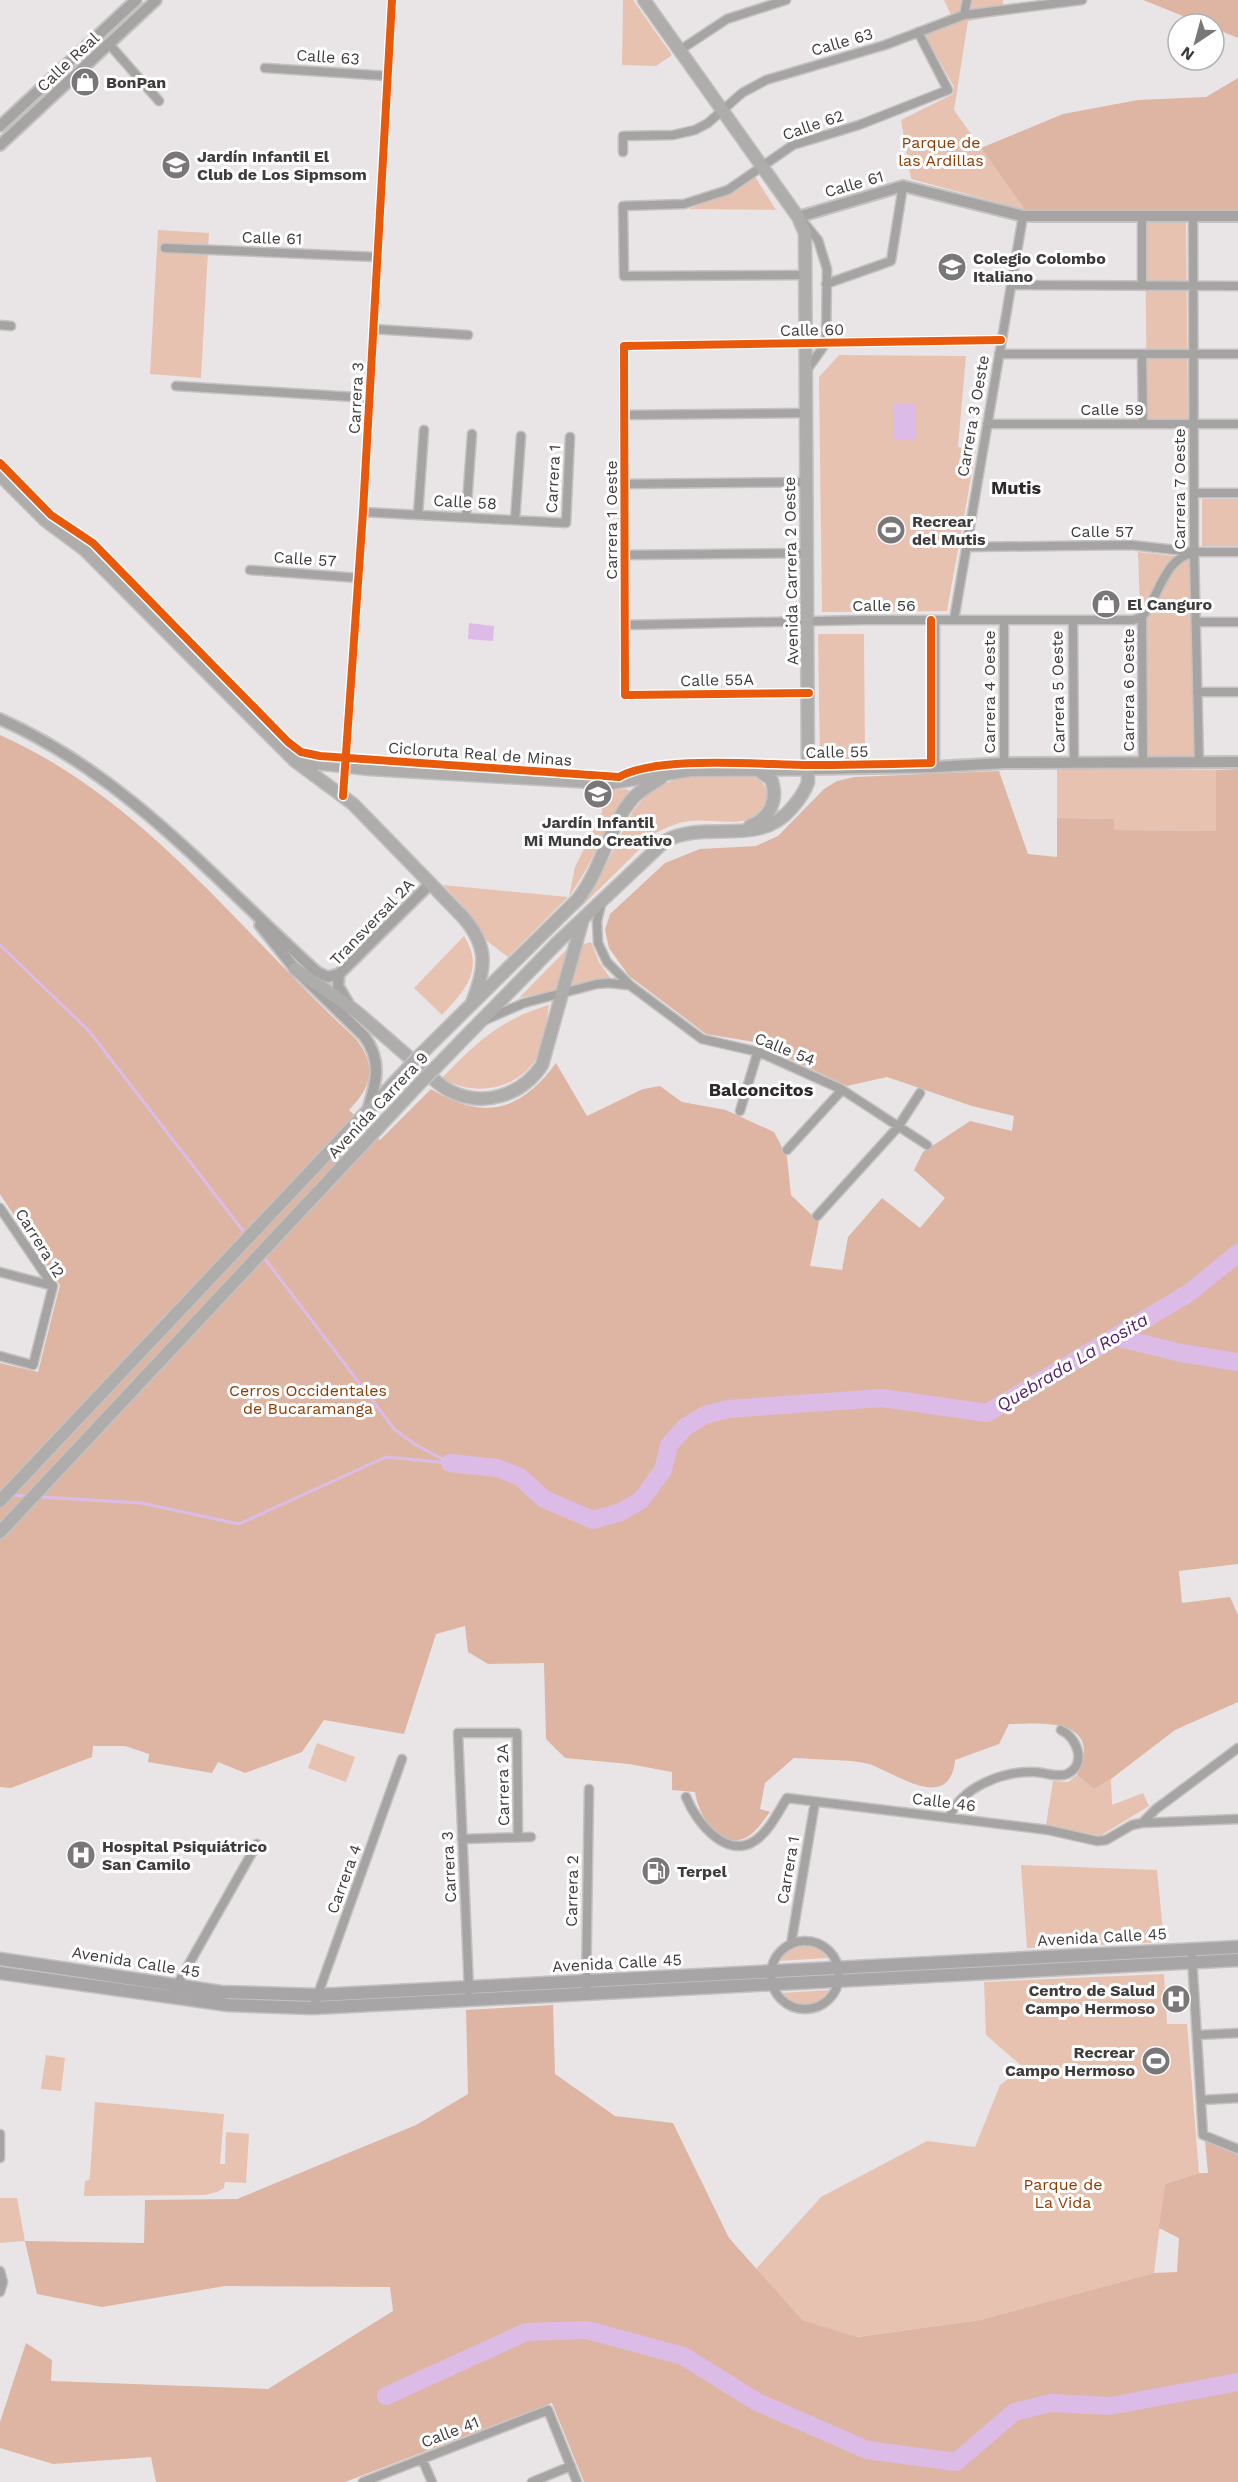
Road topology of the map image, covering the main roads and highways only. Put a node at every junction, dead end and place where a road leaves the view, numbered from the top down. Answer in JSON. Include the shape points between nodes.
{"nodes":[{"id":1,"x":644,"y":0,"type":"edge"},
{"id":2,"x":0,"y":475,"type":"edge"},
{"id":3,"x":295,"y":761,"type":"junction"},
{"id":4,"x":809,"y":769,"type":"junction"},
{"id":5,"x":757,"y":770,"type":"junction"},
{"id":6,"x":673,"y":772,"type":"junction"},
{"id":7,"x":735,"y":832,"type":"junction"},
{"id":8,"x":586,"y":915,"type":"junction"},
{"id":9,"x":295,"y":969,"type":"road end"},
{"id":10,"x":472,"y":1003,"type":"junction"},
{"id":11,"x":0,"y":1501,"type":"edge"},
{"id":12,"x":0,"y":1532,"type":"edge"},
{"id":13,"x":1238,"y":1947,"type":"edge"},
{"id":14,"x":0,"y":1959,"type":"edge"},
{"id":15,"x":1238,"y":1960,"type":"edge"},
{"id":16,"x":0,"y":1973,"type":"edge"},
{"id":17,"x":839,"y":1974,"type":"junction"},
{"id":18,"x":176,"y":1991,"type":"junction"},
{"id":19,"x":470,"y":1994,"type":"junction"}],
"edges":[{"from":1,"to":4,"type":"main road","name":"Avenida Carrera 2 Oeste","via":[[798,217],[805,233]]},
{"from":2,"to":3,"type":"main road","via":[[46,521],[85,550]]},
{"from":3,"to":6,"type":"main road","name":"Calle 55","via":[[610,783]]},
{"from":3,"to":10,"type":"main road","via":[[343,796],[470,926],[480,942],[483,960],[483,974]]},
{"from":4,"to":5,"type":"main road","name":"Calle 55"},
{"from":4,"to":7,"type":"main road","name":"Avenida Carrera 9","via":[[806,788],[784,816],[762,828]]},
{"from":5,"to":6,"type":"main road","name":"Calle 55"},
{"from":5,"to":7,"type":"main road","via":[[771,779],[774,802],[764,818]]},
{"from":6,"to":10,"type":"main road","name":"Avenida Carrera 9","via":[[634,798],[583,892]]},
{"from":7,"to":8,"type":"main road","name":"Avenida Carrera 9","via":[[674,836],[649,854]]},
{"from":8,"to":9,"type":"main road","via":[[578,930],[546,1056],[538,1071],[516,1090],[482,1099],[440,1085],[356,1012]]},
{"from":8,"to":12,"type":"main road","name":"Avenida Carrera 9","bridge":true,"via":[[421,1082]]},
{"from":10,"to":11,"type":"main road","name":"Avenida Carrera 9","bridge":true},
{"from":13,"to":17,"type":"main road","name":"Avenida Calle 45"},
{"from":14,"to":18,"type":"main road","name":"Avenida Calle 45"},
{"from":15,"to":17,"type":"main road","name":"Avenida Calle 45"},
{"from":16,"to":18,"type":"main road","name":"Avenida Calle 45"},
{"from":17,"to":19,"type":"main road","name":"Avenida Calle 45"},
{"from":18,"to":19,"type":"main road","name":"Avenida Calle 45"},
{"from":18,"to":19,"type":"main road","name":"Avenida Calle 45","via":[[244,2006],[313,2008]]}]}
